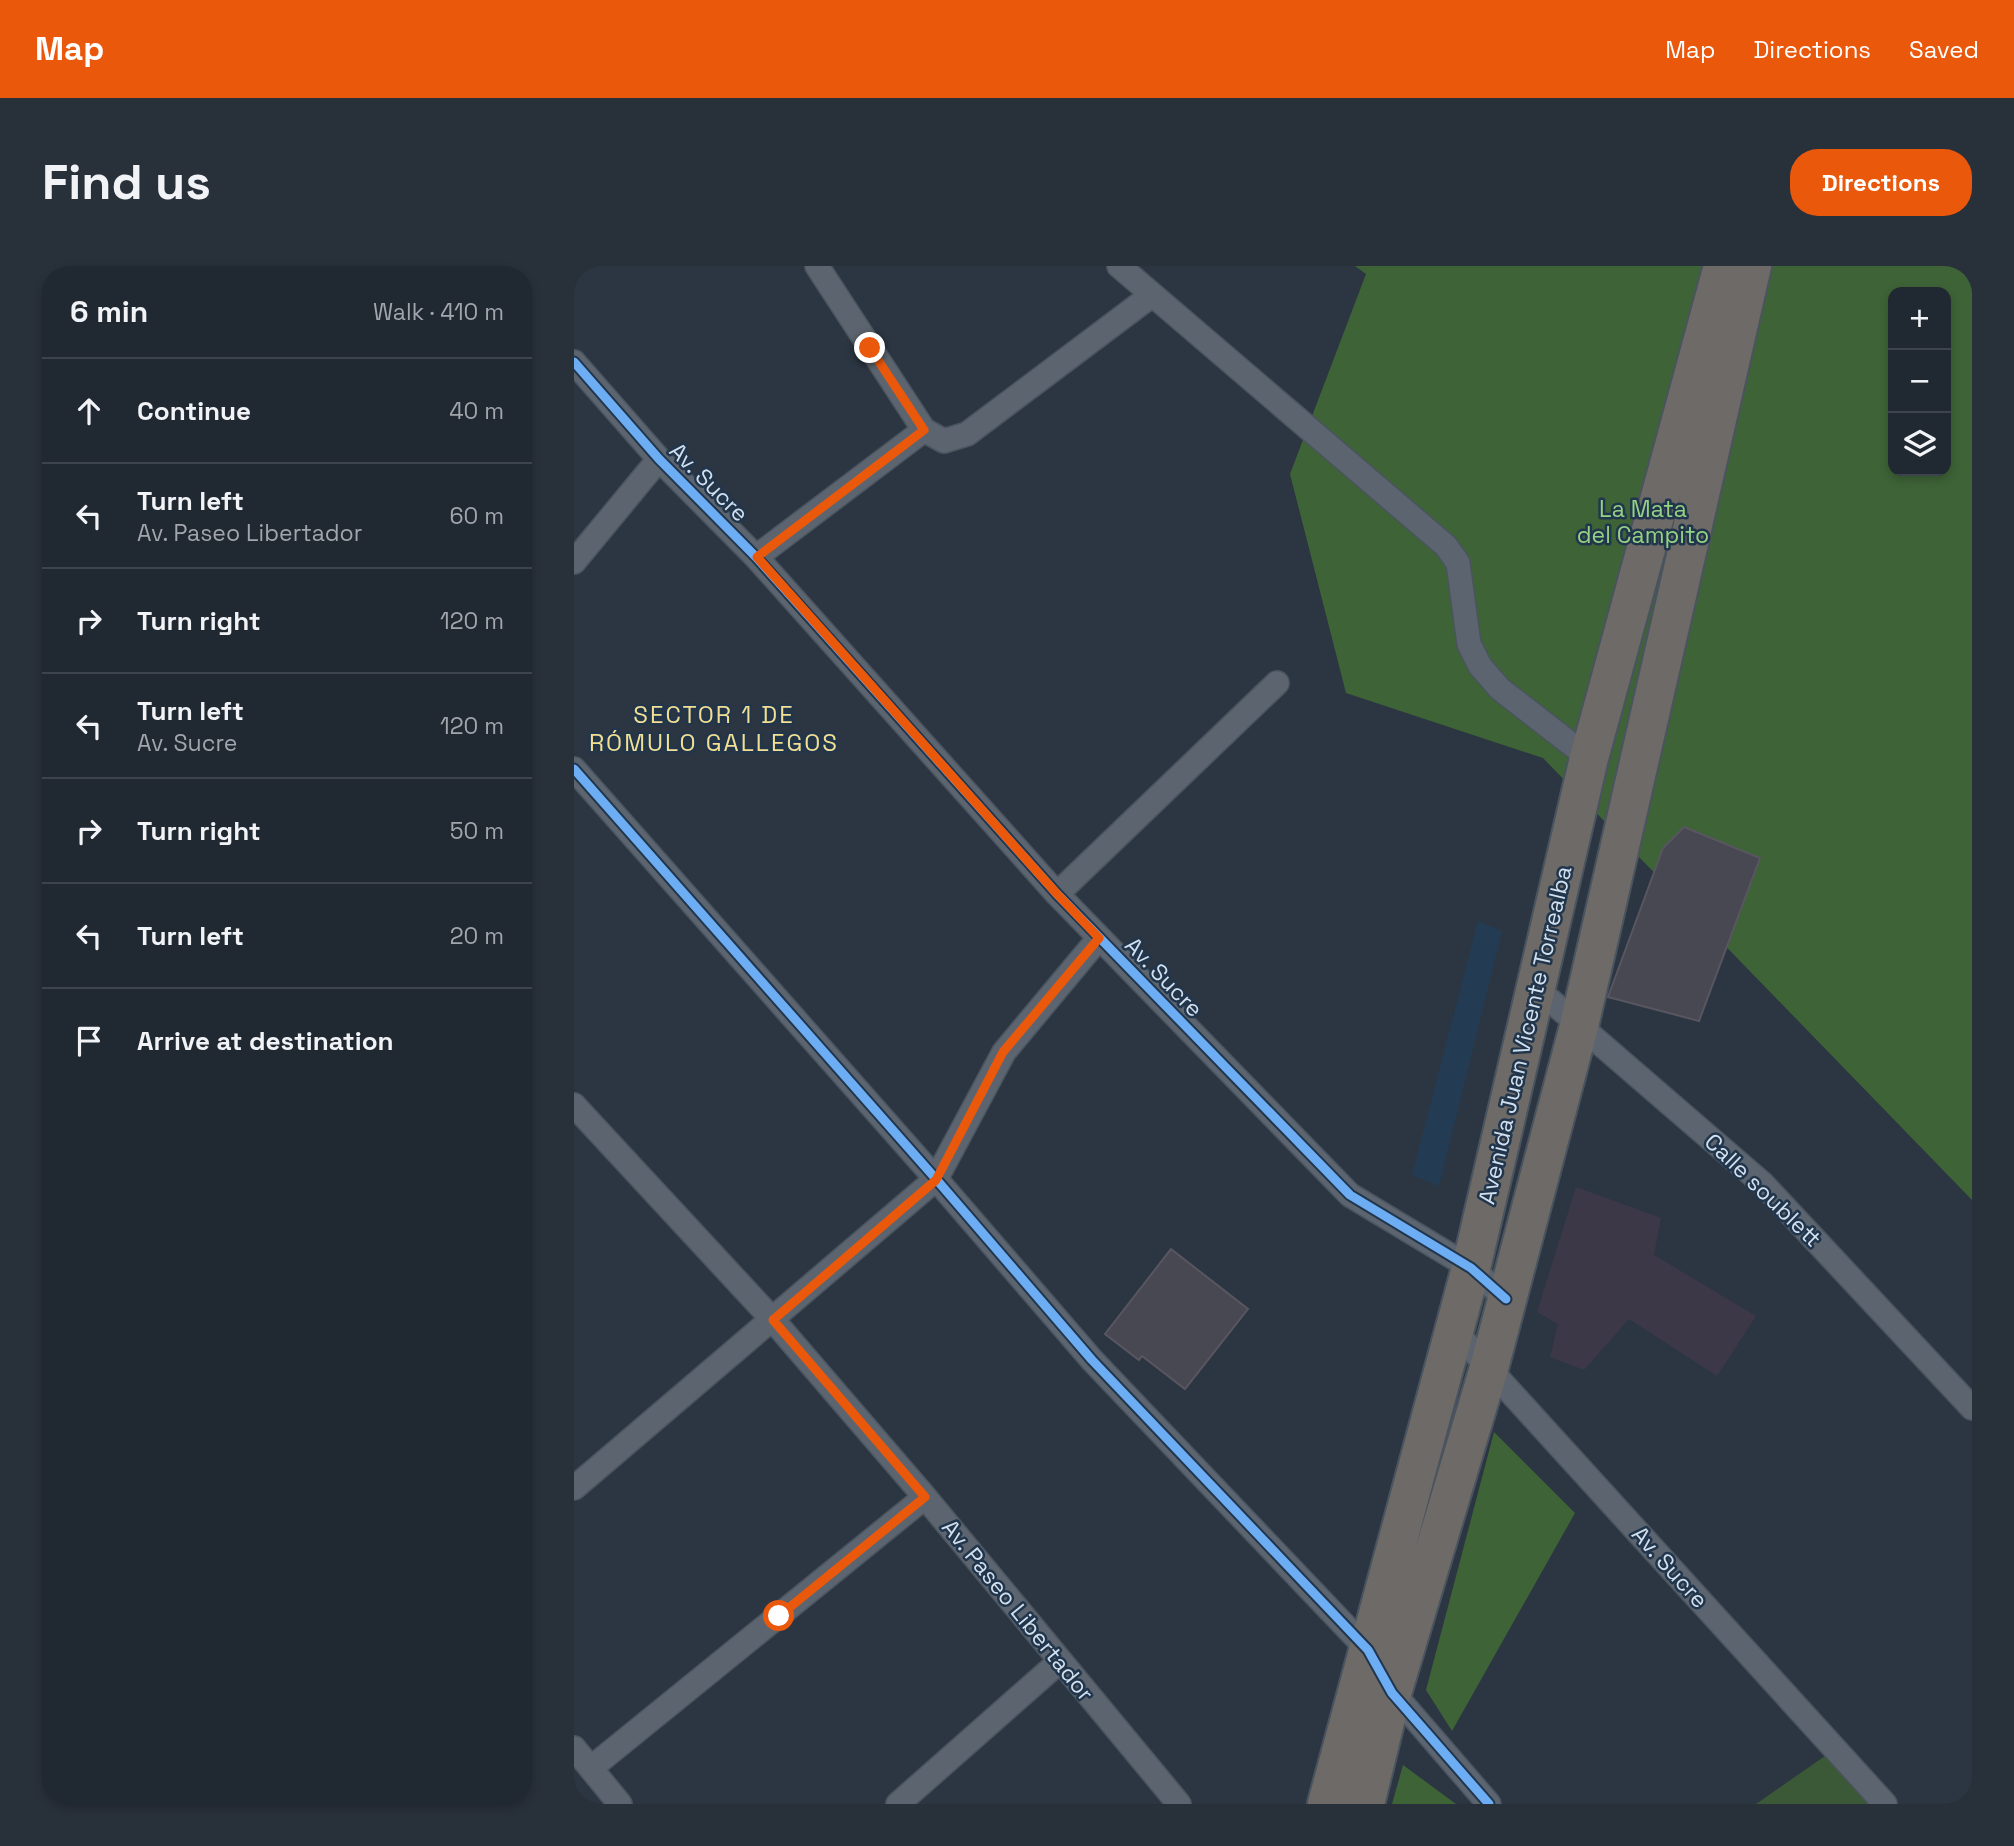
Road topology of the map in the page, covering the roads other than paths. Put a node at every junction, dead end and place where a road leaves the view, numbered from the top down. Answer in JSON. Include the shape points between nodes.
{"nodes":[{"id":1,"x":817,"y":266,"type":"edge"},
{"id":2,"x":1119,"y":266,"type":"edge"},
{"id":3,"x":1723,"y":266,"type":"edge"},
{"id":4,"x":1752,"y":266,"type":"edge"},
{"id":5,"x":1152,"y":295,"type":"junction"},
{"id":6,"x":574,"y":362,"type":"edge"},
{"id":7,"x":924,"y":430,"type":"junction"},
{"id":8,"x":659,"y":459,"type":"junction"},
{"id":9,"x":757,"y":557,"type":"junction"},
{"id":10,"x":574,"y":562,"type":"edge"},
{"id":11,"x":1277,"y":683,"type":"dead end"},
{"id":12,"x":1589,"y":758,"type":"junction"},
{"id":13,"x":574,"y":769,"type":"edge"},
{"id":14,"x":1057,"y":894,"type":"junction"},
{"id":15,"x":1099,"y":938,"type":"junction"},
{"id":16,"x":1536,"y":989,"type":"junction"},
{"id":17,"x":1579,"y":1026,"type":"junction"},
{"id":18,"x":574,"y":1105,"type":"edge"},
{"id":19,"x":936,"y":1180,"type":"junction"},
{"id":20,"x":1471,"y":1268,"type":"junction"},
{"id":21,"x":1506,"y":1299,"type":"junction"},
{"id":22,"x":773,"y":1320,"type":"junction"},
{"id":23,"x":1455,"y":1331,"type":"junction"},
{"id":24,"x":1489,"y":1368,"type":"junction"},
{"id":25,"x":1972,"y":1408,"type":"edge"},
{"id":26,"x":574,"y":1488,"type":"edge"},
{"id":27,"x":925,"y":1497,"type":"junction"},
{"id":28,"x":1059,"y":1662,"type":"junction"},
{"id":29,"x":1380,"y":1672,"type":"junction"},
{"id":30,"x":574,"y":1748,"type":"edge"},
{"id":31,"x":591,"y":1768,"type":"junction"},
{"id":32,"x":620,"y":1804,"type":"edge"},
{"id":33,"x":898,"y":1804,"type":"edge"},
{"id":34,"x":1179,"y":1804,"type":"edge"},
{"id":35,"x":1327,"y":1804,"type":"edge"},
{"id":36,"x":1365,"y":1804,"type":"edge"},
{"id":37,"x":1489,"y":1804,"type":"edge"},
{"id":38,"x":1885,"y":1804,"type":"edge"}],
"edges":[{"from":1,"to":7,"type":"street"},
{"from":2,"to":5,"type":"street"},
{"from":3,"to":12,"type":"highway","name":"Avenida Juan Vicente Torrealba"},
{"from":4,"to":17,"type":"highway","name":"Avenida Juan Vicente Torrealba"},
{"from":5,"to":7,"type":"street","via":[[967,434],[944,440]]},
{"from":5,"to":12,"type":"street","via":[[1446,546],[1458,563],[1469,645],[1480,666],[1500,689]]},
{"from":6,"to":8,"type":"street","name":"Av. Sucre"},
{"from":7,"to":9,"type":"street"},
{"from":8,"to":9,"type":"street","name":"Av. Sucre"},
{"from":8,"to":10,"type":"street"},
{"from":9,"to":14,"type":"street","name":"Av. Sucre"},
{"from":11,"to":14,"type":"street"},
{"from":12,"to":16,"type":"highway","name":"Avenida Juan Vicente Torrealba"},
{"from":13,"to":19,"type":"street"},
{"from":14,"to":15,"type":"street","name":"Av. Sucre"},
{"from":15,"to":19,"type":"street","via":[[1003,1052]]},
{"from":15,"to":20,"type":"street","name":"Av. Sucre","via":[[1350,1195]]},
{"from":16,"to":17,"type":"street","name":"Calle soublett"},
{"from":16,"to":20,"type":"highway","name":"Avenida Juan Vicente Torrealba"},
{"from":17,"to":21,"type":"highway","name":"Avenida Juan Vicente Torrealba"},
{"from":17,"to":25,"type":"street","name":"Calle soublett","via":[[1763,1184]]},
{"from":18,"to":22,"type":"street","name":"Av. Paseo Libertador"},
{"from":19,"to":22,"type":"street"},
{"from":19,"to":29,"type":"street","via":[[1092,1360]]},
{"from":20,"to":21,"type":"street","name":"Av. Sucre"},
{"from":20,"to":23,"type":"highway","name":"Avenida Juan Vicente Torrealba"},
{"from":21,"to":24,"type":"highway","name":"Avenida Juan Vicente Torrealba"},
{"from":22,"to":26,"type":"street"},
{"from":22,"to":27,"type":"street","name":"Av. Paseo Libertador"},
{"from":23,"to":24,"type":"street","name":"Av. Sucre"},
{"from":23,"to":29,"type":"highway","name":"Avenida Juan Vicente Torrealba"},
{"from":24,"to":29,"type":"highway","name":"Avenida Juan Vicente Torrealba"},
{"from":24,"to":38,"type":"street","name":"Av. Sucre"},
{"from":27,"to":28,"type":"street","name":"Av. Paseo Libertador"},
{"from":27,"to":31,"type":"street"},
{"from":28,"to":33,"type":"street"},
{"from":28,"to":34,"type":"street","name":"Av. Paseo Libertador"},
{"from":29,"to":35,"type":"highway","name":"Avenida Juan Vicente Torrealba"},
{"from":29,"to":36,"type":"highway","name":"Avenida Juan Vicente Torrealba"},
{"from":29,"to":37,"type":"street"},
{"from":30,"to":31,"type":"street"},
{"from":31,"to":32,"type":"street"}]}
